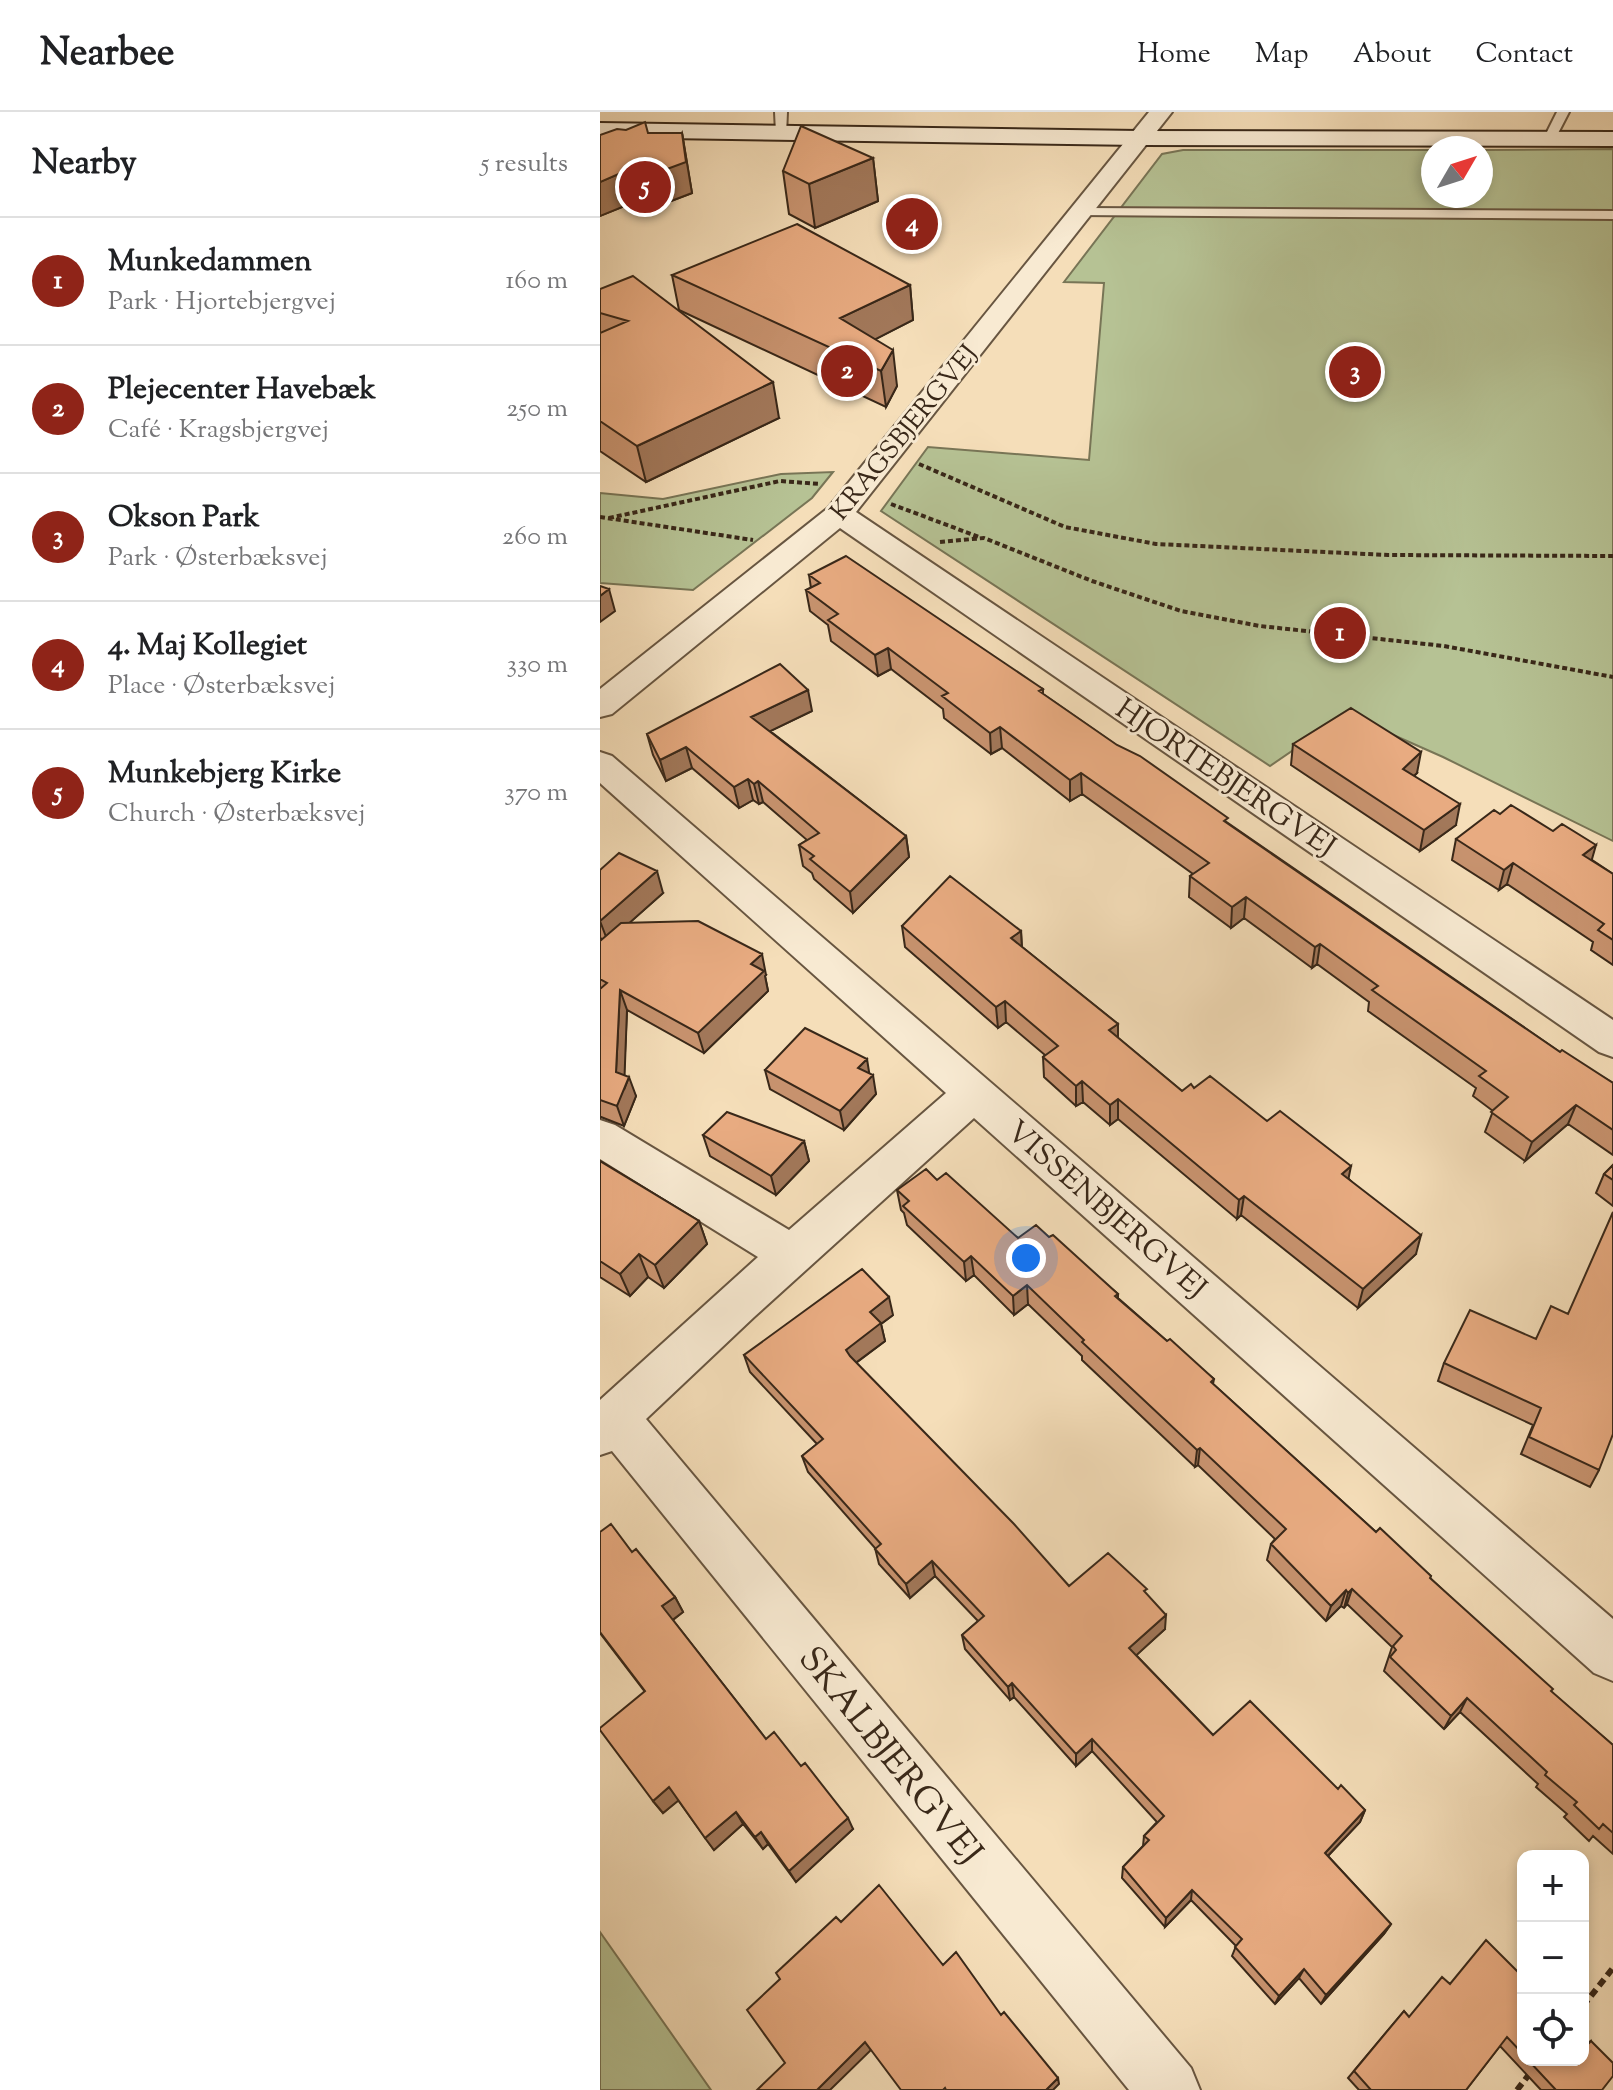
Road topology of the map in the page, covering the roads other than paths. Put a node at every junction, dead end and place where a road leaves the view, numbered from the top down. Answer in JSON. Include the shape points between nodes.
{"nodes":[{"id":1,"x":1161,"y":112,"type":"edge"},
{"id":2,"x":1563,"y":112,"type":"edge"},
{"id":3,"x":782,"y":122,"type":"edge"},
{"id":4,"x":600,"y":130,"type":"edge"},
{"id":5,"x":1139,"y":138,"type":"junction"},
{"id":6,"x":1550,"y":138,"type":"junction"},
{"id":7,"x":1613,"y":139,"type":"edge"},
{"id":8,"x":1083,"y":212,"type":"junction"},
{"id":9,"x":1613,"y":215,"type":"edge"},
{"id":10,"x":839,"y":514,"type":"junction"},
{"id":11,"x":600,"y":706,"type":"edge"},
{"id":12,"x":600,"y":764,"type":"edge"},
{"id":13,"x":1613,"y":1041,"type":"edge"},
{"id":14,"x":974,"y":1093,"type":"junction"},
{"id":15,"x":600,"y":1137,"type":"edge"},
{"id":16,"x":790,"y":1254,"type":"junction"},
{"id":17,"x":607,"y":1425,"type":"edge"},
{"id":18,"x":1610,"y":1641,"type":"edge"},
{"id":19,"x":1169,"y":2090,"type":"edge"}],
"edges":[{"from":1,"to":5,"type":"street","name":"KRAGSBJERGVEJ"},
{"from":2,"to":6,"type":"lane"},
{"from":3,"to":4,"type":"street"},
{"from":3,"to":5,"type":"street"},
{"from":5,"to":6,"type":"street"},
{"from":5,"to":8,"type":"street","name":"KRAGSBJERGVEJ"},
{"from":6,"to":7,"type":"street"},
{"from":8,"to":9,"type":"lane"},
{"from":8,"to":10,"type":"street","name":"KRAGSBJERGVEJ"},
{"from":10,"to":11,"type":"street","name":"KRAGSBJERGVEJ"},
{"from":10,"to":13,"type":"street","name":"HJORTEBJERGVEJ"},
{"from":12,"to":14,"type":"street","name":"VISSENBJERGVEJ"},
{"from":14,"to":16,"type":"street","via":[[890,1172]]},
{"from":14,"to":18,"type":"street","name":"VISSENBJERGVEJ"},
{"from":15,"to":16,"type":"street"},
{"from":16,"to":17,"type":"street"},
{"from":17,"to":19,"type":"street","name":"SKALBJERGVEJ"}]}
